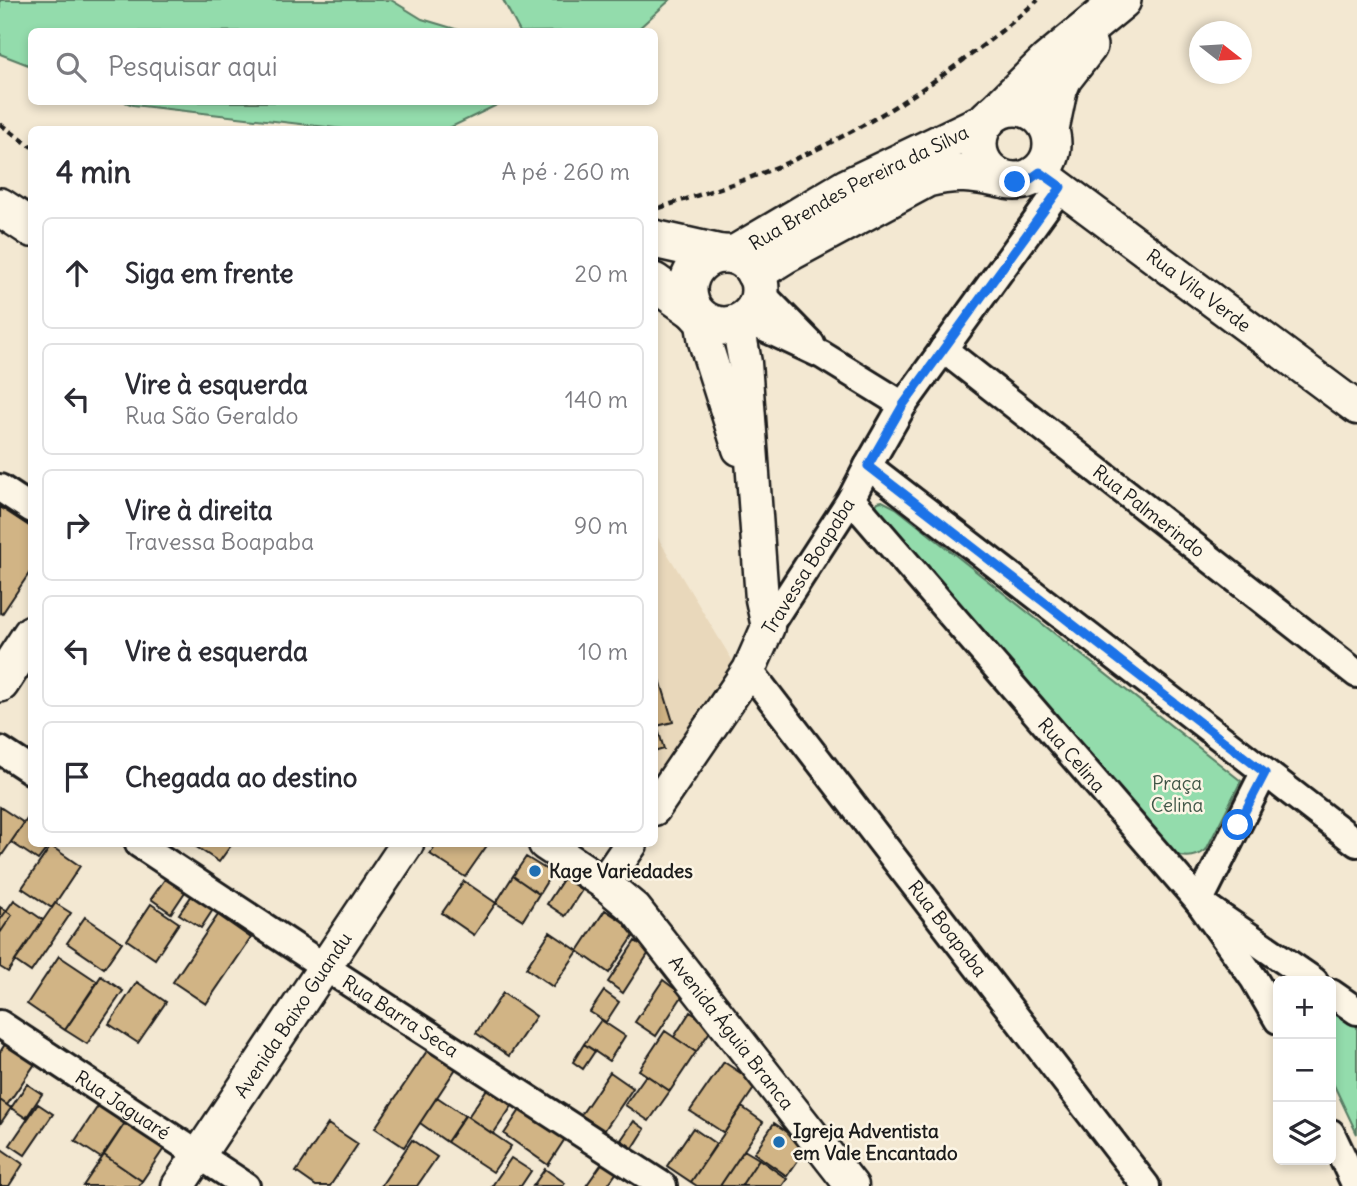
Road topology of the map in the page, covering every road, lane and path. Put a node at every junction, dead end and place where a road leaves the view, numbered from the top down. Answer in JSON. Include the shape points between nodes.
{"nodes":[{"id":1,"x":1038,"y":0,"type":"edge"},
{"id":2,"x":1123,"y":0,"type":"edge"},
{"id":3,"x":991,"y":117,"type":"junction"},
{"id":4,"x":0,"y":124,"type":"edge"},
{"id":5,"x":1050,"y":129,"type":"junction"},
{"id":6,"x":28,"y":144,"type":"edge"},
{"id":7,"x":1001,"y":179,"type":"junction"},
{"id":8,"x":1051,"y":179,"type":"junction"},
{"id":9,"x":0,"y":191,"type":"edge"},
{"id":10,"x":28,"y":204,"type":"edge"},
{"id":11,"x":0,"y":207,"type":"edge"},
{"id":12,"x":658,"y":208,"type":"edge"},
{"id":13,"x":28,"y":225,"type":"edge"},
{"id":14,"x":658,"y":242,"type":"edge"},
{"id":15,"x":658,"y":285,"type":"edge"},
{"id":16,"x":742,"y":295,"type":"junction"},
{"id":17,"x":697,"y":314,"type":"junction"},
{"id":18,"x":943,"y":349,"type":"junction"},
{"id":19,"x":903,"y":405,"type":"junction"},
{"id":20,"x":1357,"y":408,"type":"edge"},
{"id":21,"x":868,"y":466,"type":"junction"},
{"id":22,"x":0,"y":488,"type":"edge"},
{"id":23,"x":754,"y":497,"type":"junction"},
{"id":24,"x":851,"y":499,"type":"junction"},
{"id":25,"x":28,"y":506,"type":"edge"},
{"id":26,"x":768,"y":626,"type":"junction"},
{"id":27,"x":28,"y":640,"type":"edge"},
{"id":28,"x":749,"y":670,"type":"junction"},
{"id":29,"x":1357,"y":674,"type":"edge"},
{"id":30,"x":0,"y":683,"type":"edge"},
{"id":31,"x":0,"y":750,"type":"edge"},
{"id":32,"x":28,"y":768,"type":"edge"},
{"id":33,"x":1265,"y":773,"type":"junction"},
{"id":34,"x":658,"y":803,"type":"edge"},
{"id":35,"x":1357,"y":843,"type":"edge"},
{"id":36,"x":144,"y":847,"type":"edge"},
{"id":37,"x":405,"y":847,"type":"edge"},
{"id":38,"x":550,"y":847,"type":"edge"},
{"id":39,"x":629,"y":847,"type":"edge"},
{"id":40,"x":604,"y":883,"type":"junction"},
{"id":41,"x":1199,"y":902,"type":"junction"},
{"id":42,"x":325,"y":967,"type":"junction"},
{"id":43,"x":1307,"y":976,"type":"edge"},
{"id":44,"x":1336,"y":996,"type":"edge"},
{"id":45,"x":1273,"y":1011,"type":"edge"},
{"id":46,"x":1357,"y":1011,"type":"edge"},
{"id":47,"x":0,"y":1024,"type":"edge"},
{"id":48,"x":1336,"y":1144,"type":"edge"},
{"id":49,"x":198,"y":1155,"type":"junction"},
{"id":50,"x":178,"y":1186,"type":"edge"},
{"id":51,"x":246,"y":1186,"type":"edge"},
{"id":52,"x":663,"y":1186,"type":"edge"},
{"id":53,"x":852,"y":1186,"type":"edge"},
{"id":54,"x":1146,"y":1186,"type":"edge"},
{"id":55,"x":1356,"y":1186,"type":"edge"}],
"edges":[{"from":1,"to":12,"type":"path","via":[[961,62],[859,126],[795,159]]},
{"from":2,"to":3,"type":"main road","name":"Rua Brendes Pereira da Silva","via":[[1047,62]]},
{"from":2,"to":5,"type":"main road","name":"Rua Brendes Pereira da Silva","via":[[1063,78]]},
{"from":3,"to":5,"type":"main road","via":[[1012,106],[1027,108],[1041,116]]},
{"from":3,"to":7,"type":"main road","via":[[978,138],[979,155],[987,169]]},
{"from":3,"to":16,"type":"main road","name":"Rua Brendes Pereira da Silva","via":[[847,187]]},
{"from":4,"to":6,"type":"path"},
{"from":5,"to":8,"type":"main road"},
{"from":7,"to":8,"type":"main road"},
{"from":7,"to":16,"type":"main road","name":"Rua Brendes Pereira da Silva","via":[[961,173],[928,178],[784,255]]},
{"from":8,"to":18,"type":"street","name":"Travessa Boapaba"},
{"from":8,"to":20,"type":"street","name":"Rua Vila Verde"},
{"from":9,"to":10,"type":"main road"},
{"from":11,"to":13,"type":"main road"},
{"from":14,"to":16,"type":"main road"},
{"from":15,"to":17,"type":"main road"},
{"from":16,"to":17,"type":"main road","via":[[725,327],[712,325]]},
{"from":16,"to":17,"type":"main road","via":[[708,258],[689,280],[688,295]]},
{"from":16,"to":19,"type":"street","via":[[822,355]]},
{"from":16,"to":23,"type":"street"},
{"from":17,"to":23,"type":"street"},
{"from":18,"to":19,"type":"street","name":"Travessa Boapaba"},
{"from":18,"to":29,"type":"street","name":"Rua Palmerindo"},
{"from":19,"to":21,"type":"street","name":"Travessa Boapaba"},
{"from":21,"to":24,"type":"street","name":"Travessa Boapaba"},
{"from":21,"to":33,"type":"street"},
{"from":22,"to":25,"type":"street"},
{"from":23,"to":26,"type":"street"},
{"from":24,"to":26,"type":"street","name":"Travessa Boapaba"},
{"from":24,"to":41,"type":"street","name":"Rua Celina"},
{"from":26,"to":28,"type":"street","name":"Travessa Boapaba"},
{"from":27,"to":30,"type":"main road"},
{"from":28,"to":34,"type":"street","name":"Travessa Boapaba"},
{"from":28,"to":54,"type":"street","name":"Rua Boapaba"},
{"from":31,"to":32,"type":"street"},
{"from":33,"to":35,"type":"street"},
{"from":33,"to":41,"type":"street"},
{"from":36,"to":42,"type":"street","name":"Rua Barra Seca"},
{"from":37,"to":42,"type":"street","name":"Avenida Baixo Guandu"},
{"from":38,"to":40,"type":"street","name":"Avenida Águia Branca"},
{"from":39,"to":40,"type":"street"},
{"from":40,"to":53,"type":"street","name":"Avenida Águia Branca","via":[[635,909]]},
{"from":41,"to":43,"type":"street"},
{"from":41,"to":45,"type":"street","name":"Rua Celina"},
{"from":42,"to":49,"type":"street","name":"Avenida Baixo Guandu"},
{"from":42,"to":52,"type":"street","name":"Rua Barra Seca"},
{"from":44,"to":46,"type":"street"},
{"from":47,"to":49,"type":"street","name":"Rua Jaguaré"},
{"from":48,"to":55,"type":"street"},
{"from":49,"to":50,"type":"street","name":"Avenida Baixo Guandu"},
{"from":49,"to":51,"type":"street","name":"Rua Jaguaré"}]}
